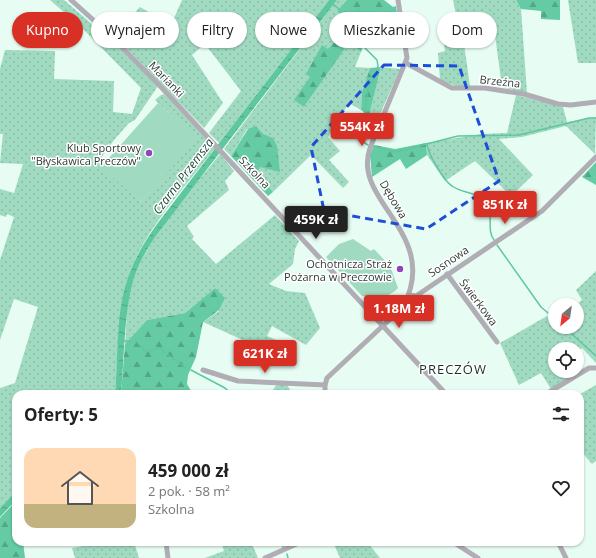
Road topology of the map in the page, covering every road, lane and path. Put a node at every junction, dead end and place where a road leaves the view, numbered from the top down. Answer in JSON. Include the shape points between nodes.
{"nodes":[{"id":1,"x":71,"y":0,"type":"edge"},
{"id":2,"x":398,"y":0,"type":"edge"},
{"id":3,"x":406,"y":64,"type":"junction"},
{"id":4,"x":596,"y":102,"type":"edge"},
{"id":5,"x":196,"y":124,"type":"joint"},
{"id":6,"x":596,"y":157,"type":"edge"},
{"id":7,"x":446,"y":274,"type":"junction"},
{"id":8,"x":409,"y":295,"type":"junction"},
{"id":9,"x":385,"y":326,"type":"junction"},
{"id":10,"x":497,"y":342,"type":"dead end"},
{"id":11,"x":596,"y":368,"type":"edge"},
{"id":12,"x":203,"y":370,"type":"dead end"},
{"id":13,"x":324,"y":385,"type":"junction"},
{"id":14,"x":325,"y":390,"type":"edge"},
{"id":15,"x":442,"y":390,"type":"edge"},
{"id":16,"x":553,"y":390,"type":"edge"},
{"id":17,"x":166,"y":546,"type":"edge"},
{"id":18,"x":293,"y":546,"type":"edge"},
{"id":19,"x":459,"y":546,"type":"edge"},
{"id":20,"x":560,"y":546,"type":"edge"},
{"id":21,"x":168,"y":558,"type":"edge"},
{"id":22,"x":265,"y":558,"type":"edge"},
{"id":23,"x":478,"y":558,"type":"edge"},
{"id":24,"x":566,"y":558,"type":"edge"}],
"edges":[{"from":1,"to":5,"type":"street","name":"Marianki","via":[[122,47]]},
{"from":2,"to":3,"type":"street","name":"Dębowa","via":[[406,46]]},
{"from":3,"to":4,"type":"street","name":"Brzeźna","via":[[452,88],[485,88],[524,94],[558,104]]},
{"from":3,"to":8,"type":"street","name":"Dębowa","via":[[370,148],[368,163],[372,182],[409,248],[413,272]]},
{"from":5,"to":9,"type":"street","name":"Szkolna"},
{"from":6,"to":7,"type":"street","name":"Sosnowa","via":[[542,211]]},
{"from":7,"to":8,"type":"street","name":"Sosnowa","via":[[416,296]]},
{"from":7,"to":10,"type":"street","name":"Świerkowa"},
{"from":8,"to":9,"type":"street","via":[[403,307]]},
{"from":9,"to":13,"type":"street","via":[[333,372]]},
{"from":9,"to":15,"type":"street","name":"Szkolna"},
{"from":11,"to":16,"type":"street","via":[[589,368]]},
{"from":12,"to":13,"type":"street","via":[[238,381]]},
{"from":13,"to":14,"type":"street"},
{"from":17,"to":21,"type":"street"},
{"from":18,"to":22,"type":"street"},
{"from":19,"to":23,"type":"street"},
{"from":20,"to":24,"type":"street"}]}
